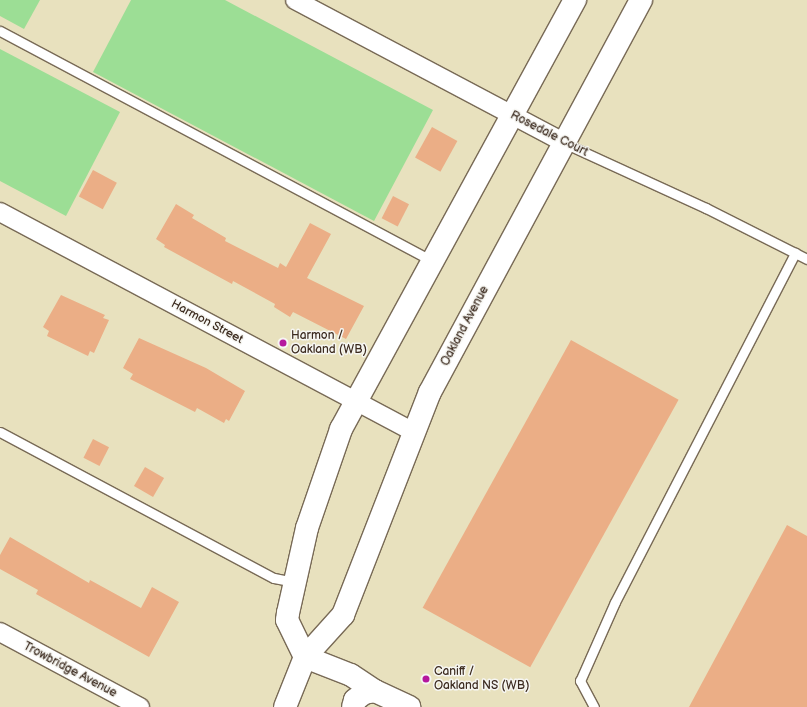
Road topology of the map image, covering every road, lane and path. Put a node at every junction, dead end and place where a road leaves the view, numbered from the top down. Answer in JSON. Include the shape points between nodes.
{"nodes":[{"id":1,"x":295,"y":0,"type":"edge"},
{"id":2,"x":575,"y":0,"type":"edge"},
{"id":3,"x":641,"y":0,"type":"edge"},
{"id":4,"x":0,"y":31,"type":"edge"},
{"id":5,"x":512,"y":115,"type":"junction"},
{"id":6,"x":563,"y":142,"type":"junction"},
{"id":7,"x":0,"y":212,"type":"edge"},
{"id":8,"x":795,"y":253,"type":"junction"},
{"id":9,"x":807,"y":259,"type":"edge"},
{"id":10,"x":433,"y":261,"type":"junction"},
{"id":11,"x":356,"y":401,"type":"junction"},
{"id":12,"x":0,"y":432,"type":"edge"},
{"id":13,"x":414,"y":432,"type":"junction"},
{"id":14,"x":294,"y":582,"type":"junction"},
{"id":15,"x":0,"y":632,"type":"edge"},
{"id":16,"x":305,"y":657,"type":"junction"},
{"id":17,"x":375,"y":691,"type":"junction"},
{"id":18,"x":291,"y":705,"type":"edge"},
{"id":19,"x":140,"y":707,"type":"edge"},
{"id":20,"x":353,"y":707,"type":"edge"},
{"id":21,"x":409,"y":707,"type":"edge"},
{"id":22,"x":594,"y":707,"type":"edge"}],
"edges":[{"from":1,"to":5,"type":"street","name":"Rosedale Court"},
{"from":2,"to":5,"type":"street"},
{"from":3,"to":6,"type":"street","name":"Oakland Avenue"},
{"from":4,"to":10,"type":"lane"},
{"from":5,"to":6,"type":"street","name":"Rosedale Court"},
{"from":5,"to":10,"type":"street"},
{"from":6,"to":8,"type":"lane","name":"Rosedale Court","via":[[706,208]]},
{"from":6,"to":13,"type":"street","name":"Oakland Avenue","via":[[430,392]]},
{"from":7,"to":11,"type":"street","name":"Harmon Street"},
{"from":8,"to":9,"type":"lane","name":"Rosedale Court"},
{"from":8,"to":22,"type":"lane","via":[[615,602],[580,681]]},
{"from":10,"to":11,"type":"street"},
{"from":11,"to":13,"type":"street","name":"Harmon Street"},
{"from":11,"to":14,"type":"street","via":[[341,430],[321,483]]},
{"from":12,"to":14,"type":"lane","via":[[274,578]]},
{"from":13,"to":16,"type":"street","name":"Oakland Avenue","via":[[343,615]]},
{"from":14,"to":16,"type":"street","via":[[287,620]]},
{"from":15,"to":19,"type":"street","name":"Trowbridge Avenue"},
{"from":16,"to":17,"type":"street","via":[[351,675]]},
{"from":16,"to":18,"type":"street","name":"Oakland Avenue"},
{"from":17,"to":20,"type":"street","via":[[364,693],[355,700]]},
{"from":17,"to":21,"type":"street"}]}
